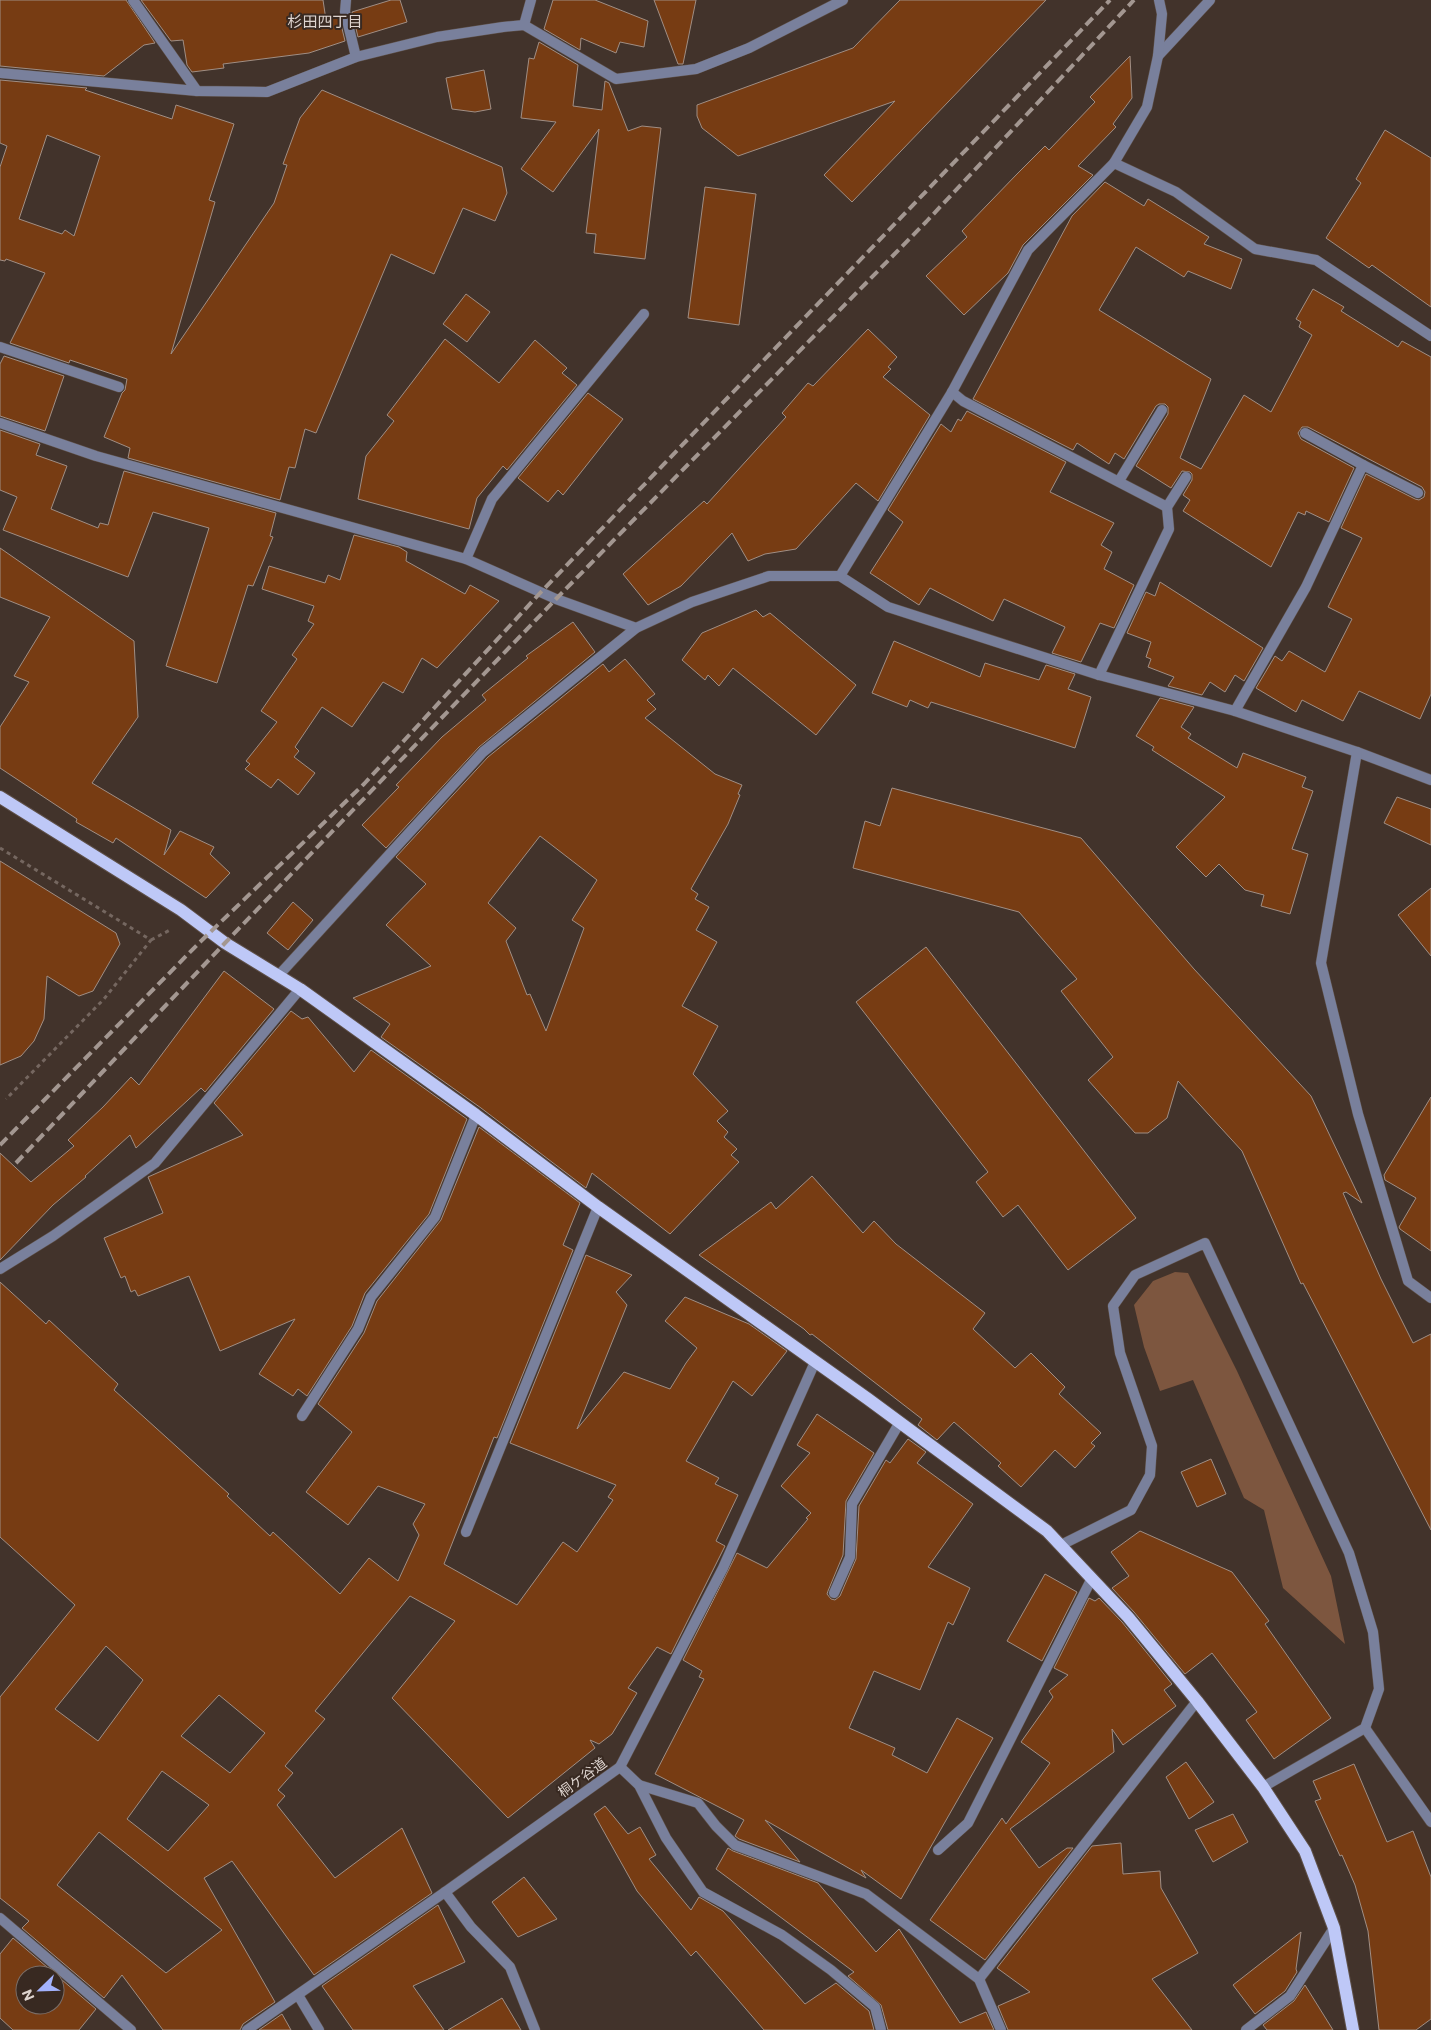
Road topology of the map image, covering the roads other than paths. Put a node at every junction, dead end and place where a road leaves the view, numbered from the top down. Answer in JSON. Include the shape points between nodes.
{"nodes":[{"id":1,"x":133,"y":0,"type":"edge"},
{"id":2,"x":346,"y":0,"type":"edge"},
{"id":3,"x":531,"y":0,"type":"edge"},
{"id":4,"x":843,"y":0,"type":"edge"},
{"id":5,"x":1159,"y":0,"type":"edge"},
{"id":6,"x":1210,"y":0,"type":"edge"},
{"id":7,"x":524,"y":25,"type":"junction"},
{"id":8,"x":1158,"y":56,"type":"junction"},
{"id":9,"x":356,"y":57,"type":"junction"},
{"id":10,"x":0,"y":73,"type":"edge"},
{"id":11,"x":197,"y":91,"type":"junction"},
{"id":12,"x":1114,"y":164,"type":"junction"},
{"id":13,"x":644,"y":314,"type":"dead end"},
{"id":14,"x":1431,"y":336,"type":"edge"},
{"id":15,"x":0,"y":347,"type":"edge"},
{"id":16,"x":119,"y":386,"type":"dead end"},
{"id":17,"x":952,"y":392,"type":"junction"},
{"id":18,"x":1162,"y":410,"type":"dead end"},
{"id":19,"x":0,"y":422,"type":"edge"},
{"id":20,"x":1304,"y":433,"type":"dead end"},
{"id":21,"x":1363,"y":465,"type":"junction"},
{"id":22,"x":1186,"y":477,"type":"dead end"},
{"id":23,"x":1119,"y":481,"type":"junction"},
{"id":24,"x":1418,"y":493,"type":"dead end"},
{"id":25,"x":1167,"y":507,"type":"junction"},
{"id":26,"x":466,"y":559,"type":"junction"},
{"id":27,"x":840,"y":576,"type":"junction"},
{"id":28,"x":636,"y":628,"type":"junction"},
{"id":29,"x":1098,"y":675,"type":"junction"},
{"id":30,"x":1235,"y":711,"type":"junction"},
{"id":31,"x":1357,"y":752,"type":"junction"},
{"id":32,"x":1431,"y":780,"type":"edge"},
{"id":33,"x":0,"y":797,"type":"edge"},
{"id":34,"x":279,"y":976,"type":"junction"},
{"id":35,"x":300,"y":989,"type":"junction"},
{"id":36,"x":476,"y":1115,"type":"junction"},
{"id":37,"x":598,"y":1207,"type":"junction"},
{"id":38,"x":0,"y":1268,"type":"edge"},
{"id":39,"x":1431,"y":1298,"type":"edge"},
{"id":40,"x":815,"y":1362,"type":"junction"},
{"id":41,"x":302,"y":1416,"type":"dead end"},
{"id":42,"x":900,"y":1422,"type":"junction"},
{"id":43,"x":466,"y":1532,"type":"dead end"},
{"id":44,"x":1061,"y":1545,"type":"junction"},
{"id":45,"x":1092,"y":1578,"type":"junction"},
{"id":46,"x":834,"y":1593,"type":"dead end"},
{"id":47,"x":1197,"y":1701,"type":"junction"},
{"id":48,"x":1365,"y":1728,"type":"junction"},
{"id":49,"x":620,"y":1767,"type":"junction"},
{"id":50,"x":639,"y":1785,"type":"junction"},
{"id":51,"x":1263,"y":1787,"type":"junction"},
{"id":52,"x":1431,"y":1822,"type":"edge"},
{"id":53,"x":938,"y":1850,"type":"dead end"},
{"id":54,"x":445,"y":1892,"type":"junction"},
{"id":55,"x":0,"y":1918,"type":"edge"},
{"id":56,"x":1334,"y":1928,"type":"junction"},
{"id":57,"x":978,"y":1980,"type":"junction"},
{"id":58,"x":298,"y":1995,"type":"junction"},
{"id":59,"x":131,"y":2030,"type":"edge"},
{"id":60,"x":248,"y":2030,"type":"edge"},
{"id":61,"x":319,"y":2030,"type":"edge"},
{"id":62,"x":535,"y":2030,"type":"edge"},
{"id":63,"x":881,"y":2030,"type":"edge"},
{"id":64,"x":1001,"y":2030,"type":"edge"},
{"id":65,"x":1246,"y":2030,"type":"edge"},
{"id":66,"x":1354,"y":2030,"type":"edge"}],
"edges":[{"from":1,"to":11,"type":"street"},
{"from":2,"to":9,"type":"street"},
{"from":3,"to":7,"type":"street"},
{"from":4,"to":7,"type":"street","via":[[749,48],[696,69],[616,79]]},
{"from":5,"to":8,"type":"street","via":[[1162,14]]},
{"from":6,"to":8,"type":"street"},
{"from":7,"to":9,"type":"street","via":[[437,37]]},
{"from":8,"to":12,"type":"street","via":[[1147,107]]},
{"from":9,"to":11,"type":"street","via":[[267,92]]},
{"from":10,"to":11,"type":"street"},
{"from":12,"to":14,"type":"street","via":[[1176,192],[1254,249],[1316,260]]},
{"from":12,"to":17,"type":"street","via":[[1028,250]]},
{"from":13,"to":26,"type":"street","via":[[492,499]]},
{"from":15,"to":16,"type":"street"},
{"from":17,"to":23,"type":"street","via":[[963,401]]},
{"from":17,"to":27,"type":"street"},
{"from":18,"to":23,"type":"street"},
{"from":19,"to":26,"type":"street","via":[[96,456]]},
{"from":20,"to":21,"type":"street"},
{"from":21,"to":24,"type":"street"},
{"from":21,"to":30,"type":"street","via":[[1306,587]]},
{"from":22,"to":25,"type":"street"},
{"from":23,"to":25,"type":"street"},
{"from":25,"to":29,"type":"street","via":[[1169,529]]},
{"from":26,"to":28,"type":"street","via":[[556,599]]},
{"from":27,"to":28,"type":"street","via":[[769,576],[692,602]]},
{"from":27,"to":29,"type":"street","via":[[888,607]]},
{"from":28,"to":34,"type":"street","via":[[482,752]]},
{"from":29,"to":30,"type":"street"},
{"from":30,"to":31,"type":"street"},
{"from":31,"to":32,"type":"street"},
{"from":31,"to":39,"type":"street","via":[[1321,963],[1358,1114],[1408,1281]]},
{"from":33,"to":34,"type":"main road","via":[[181,910],[225,943]]},
{"from":34,"to":35,"type":"main road"},
{"from":35,"to":36,"type":"main road"},
{"from":35,"to":38,"type":"street","via":[[155,1163],[53,1236]]},
{"from":36,"to":37,"type":"main road"},
{"from":36,"to":41,"type":"street","via":[[435,1218],[371,1297],[358,1329]]},
{"from":37,"to":40,"type":"main road"},
{"from":37,"to":43,"type":"street"},
{"from":40,"to":42,"type":"main road"},
{"from":40,"to":49,"type":"street","via":[[722,1568]]},
{"from":42,"to":44,"type":"main road"},
{"from":42,"to":46,"type":"street","via":[[852,1504],[850,1557]]},
{"from":44,"to":45,"type":"main road"},
{"from":44,"to":48,"type":"street","via":[[1131,1510],[1150,1475],[1152,1446],[1120,1353],[1113,1306],[1135,1275],[1205,1243],[1349,1552],[1373,1632],[1379,1689]]},
{"from":45,"to":47,"type":"main road"},
{"from":45,"to":53,"type":"street","via":[[968,1822]]},
{"from":47,"to":51,"type":"main road"},
{"from":47,"to":57,"type":"street"},
{"from":48,"to":51,"type":"street"},
{"from":48,"to":52,"type":"street"},
{"from":49,"to":50,"type":"street","name":"桐ケ谷道"},
{"from":49,"to":54,"type":"street","name":"桐ケ谷道"},
{"from":50,"to":57,"type":"street","via":[[698,1803],[735,1845],[866,1894]]},
{"from":50,"to":63,"type":"street","name":"桐ケ谷道","via":[[666,1838],[702,1892],[782,1935],[832,1970],[875,2007]]},
{"from":51,"to":56,"type":"main road","via":[[1305,1851]]},
{"from":54,"to":58,"type":"street","name":"桐ケ谷道"},
{"from":54,"to":62,"type":"street","via":[[471,1927],[510,1967]]},
{"from":55,"to":59,"type":"street"},
{"from":56,"to":65,"type":"street","via":[[1290,1996]]},
{"from":56,"to":66,"type":"main road"},
{"from":57,"to":64,"type":"street"},
{"from":58,"to":60,"type":"street","name":"桐ケ谷道"},
{"from":58,"to":61,"type":"street"}]}
